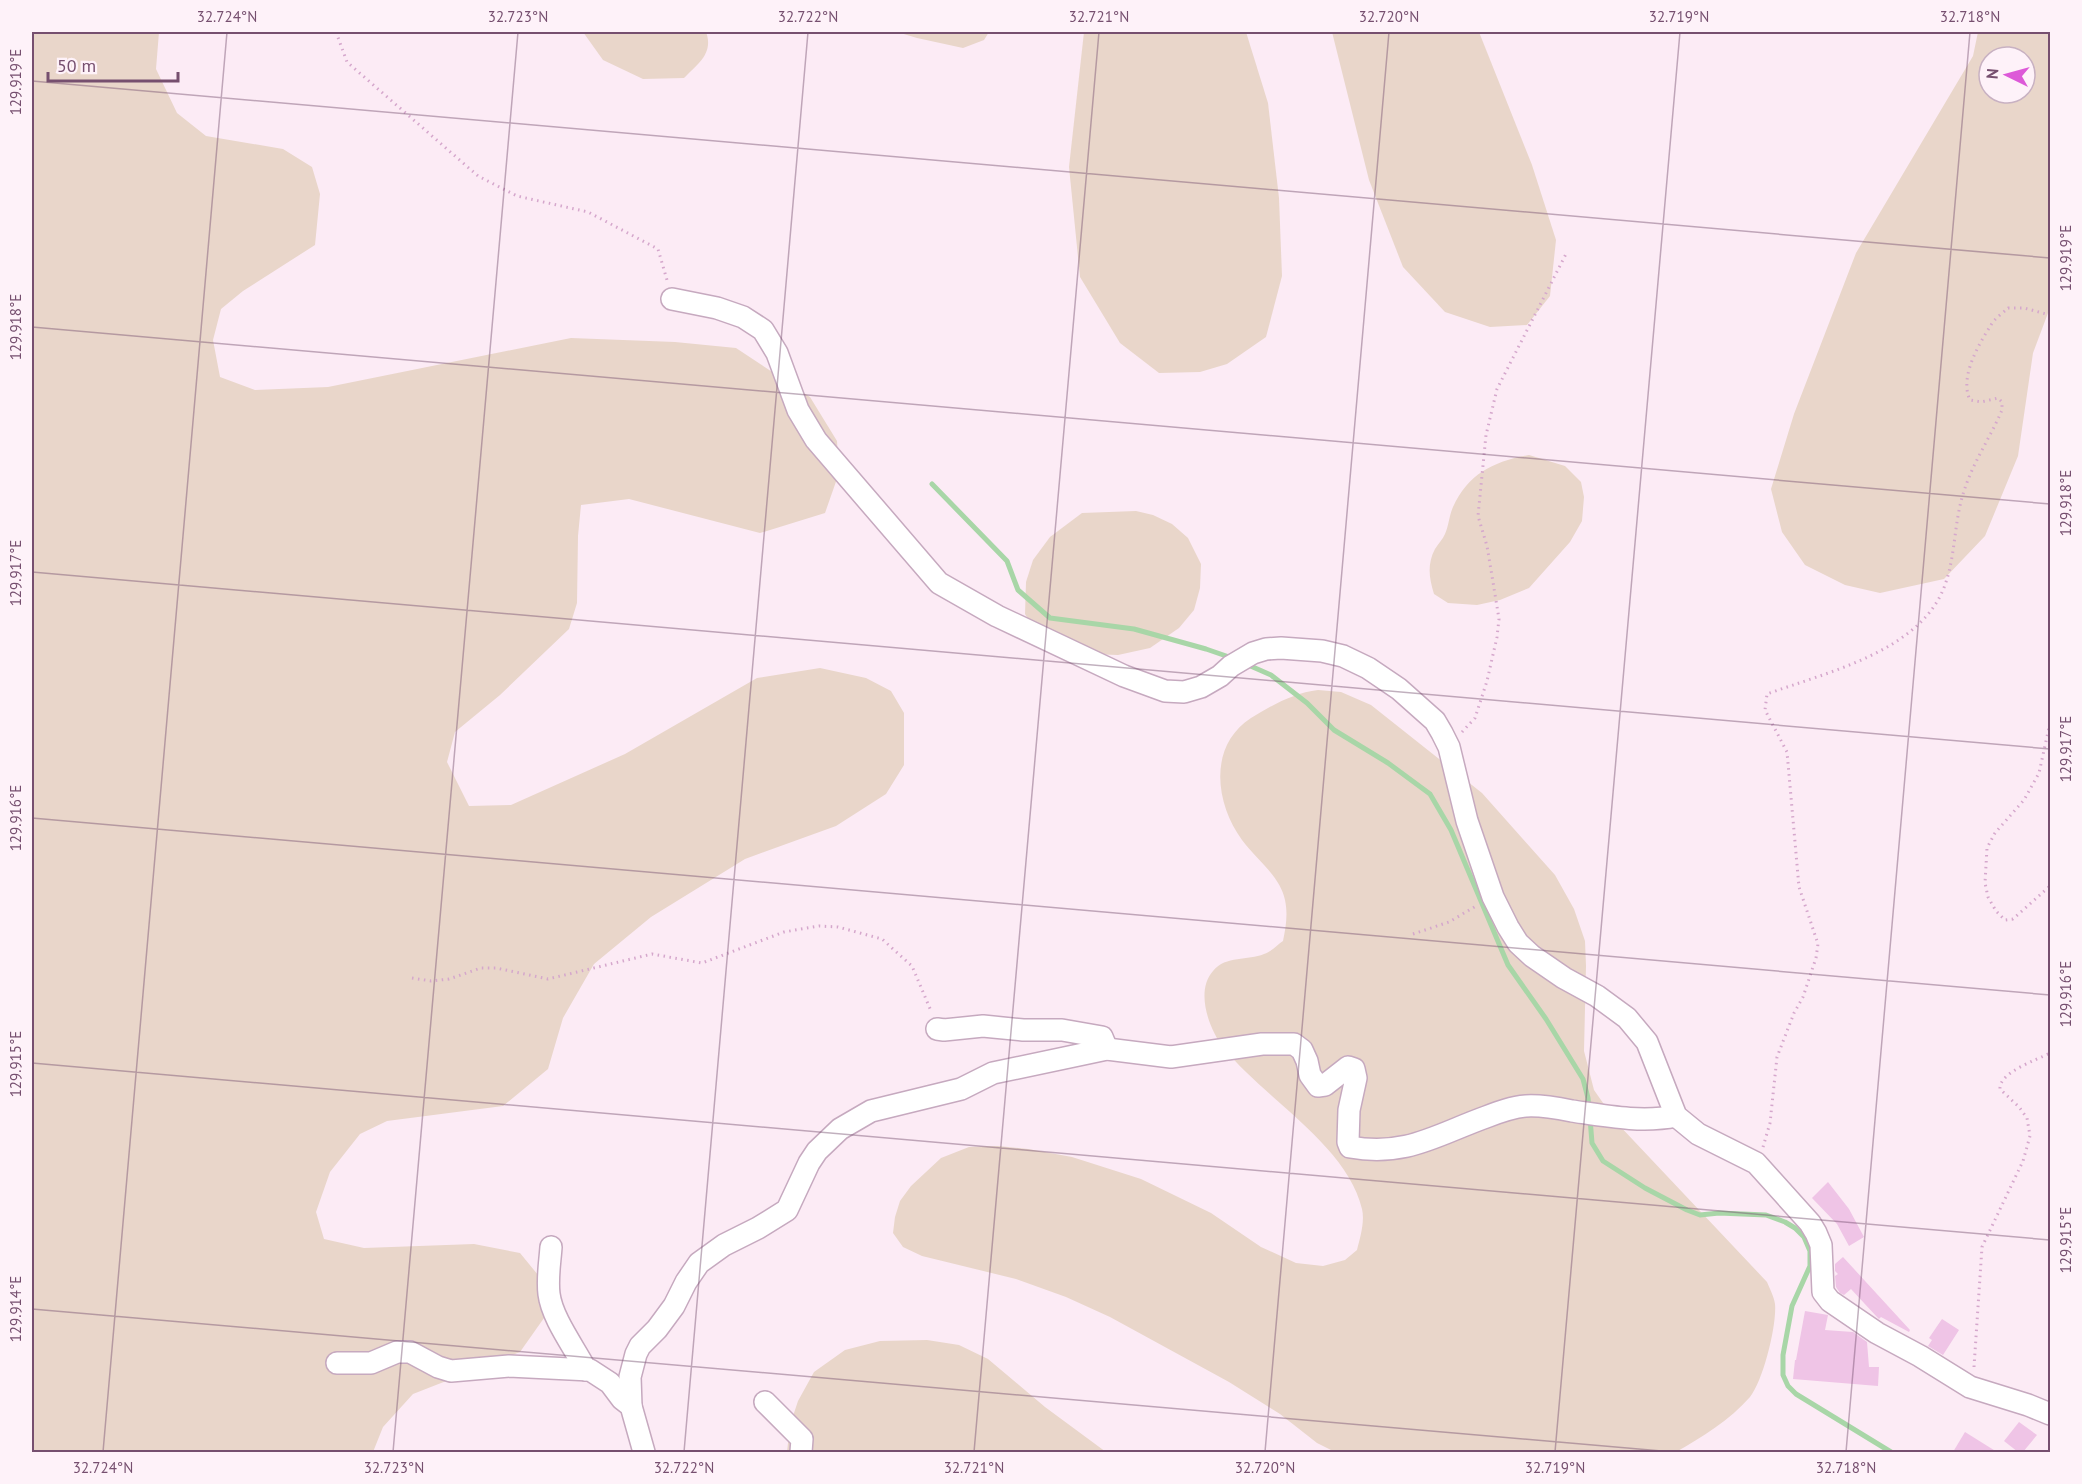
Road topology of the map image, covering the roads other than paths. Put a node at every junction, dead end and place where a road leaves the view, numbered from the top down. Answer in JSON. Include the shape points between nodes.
{"nodes":[{"id":1,"x":672,"y":300,"type":"road end"},
{"id":2,"x":937,"y":1029,"type":"road end"},
{"id":3,"x":1107,"y":1049,"type":"junction"},
{"id":4,"x":1677,"y":1116,"type":"junction"},
{"id":5,"x":551,"y":1247,"type":"dead end"},
{"id":6,"x":337,"y":1363,"type":"dead end"},
{"id":7,"x":586,"y":1370,"type":"junction"},
{"id":8,"x":765,"y":1402,"type":"dead end"},
{"id":9,"x":631,"y":1406,"type":"junction"},
{"id":10,"x":2050,"y":1414,"type":"edge"},
{"id":11,"x":644,"y":1452,"type":"edge"},
{"id":12,"x":801,"y":1452,"type":"edge"}],
"edges":[{"from":1,"to":4,"type":"street","via":[[717,308],[743,317],[763,330],[777,353],[798,410],[816,440],[939,583],[1018,626],[1165,691],[1184,692],[1201,687],[1253,653],[1281,648],[1342,656],[1368,668],[1418,704],[1443,733],[1449,747],[1467,821],[1493,897],[1518,943],[1636,1027],[1647,1042]]},
{"from":2,"to":3,"type":"street","via":[[983,1026],[1062,1030],[1102,1037]]},
{"from":3,"to":4,"type":"street","via":[[1171,1057],[1262,1044],[1293,1044],[1302,1050],[1318,1086],[1351,1067],[1356,1078],[1349,1110],[1348,1143],[1356,1148],[1384,1150],[1419,1144],[1526,1106],[1645,1119]]},
{"from":3,"to":9,"type":"street","via":[[993,1073],[961,1089],[871,1111],[840,1129],[817,1150],[787,1210],[699,1263],[674,1306],[636,1354],[630,1377]]},
{"from":4,"to":10,"type":"street","via":[[1698,1134],[1756,1163],[1816,1233],[1825,1296],[1843,1311],[1967,1385]]},
{"from":5,"to":7,"type":"street","via":[[549,1297]]},
{"from":6,"to":7,"type":"street","via":[[371,1363],[397,1352],[410,1352],[451,1371],[509,1366]]},
{"from":7,"to":9,"type":"street","via":[[610,1383]]},
{"from":8,"to":12,"type":"street","via":[[802,1439]]},
{"from":9,"to":11,"type":"street"}]}
